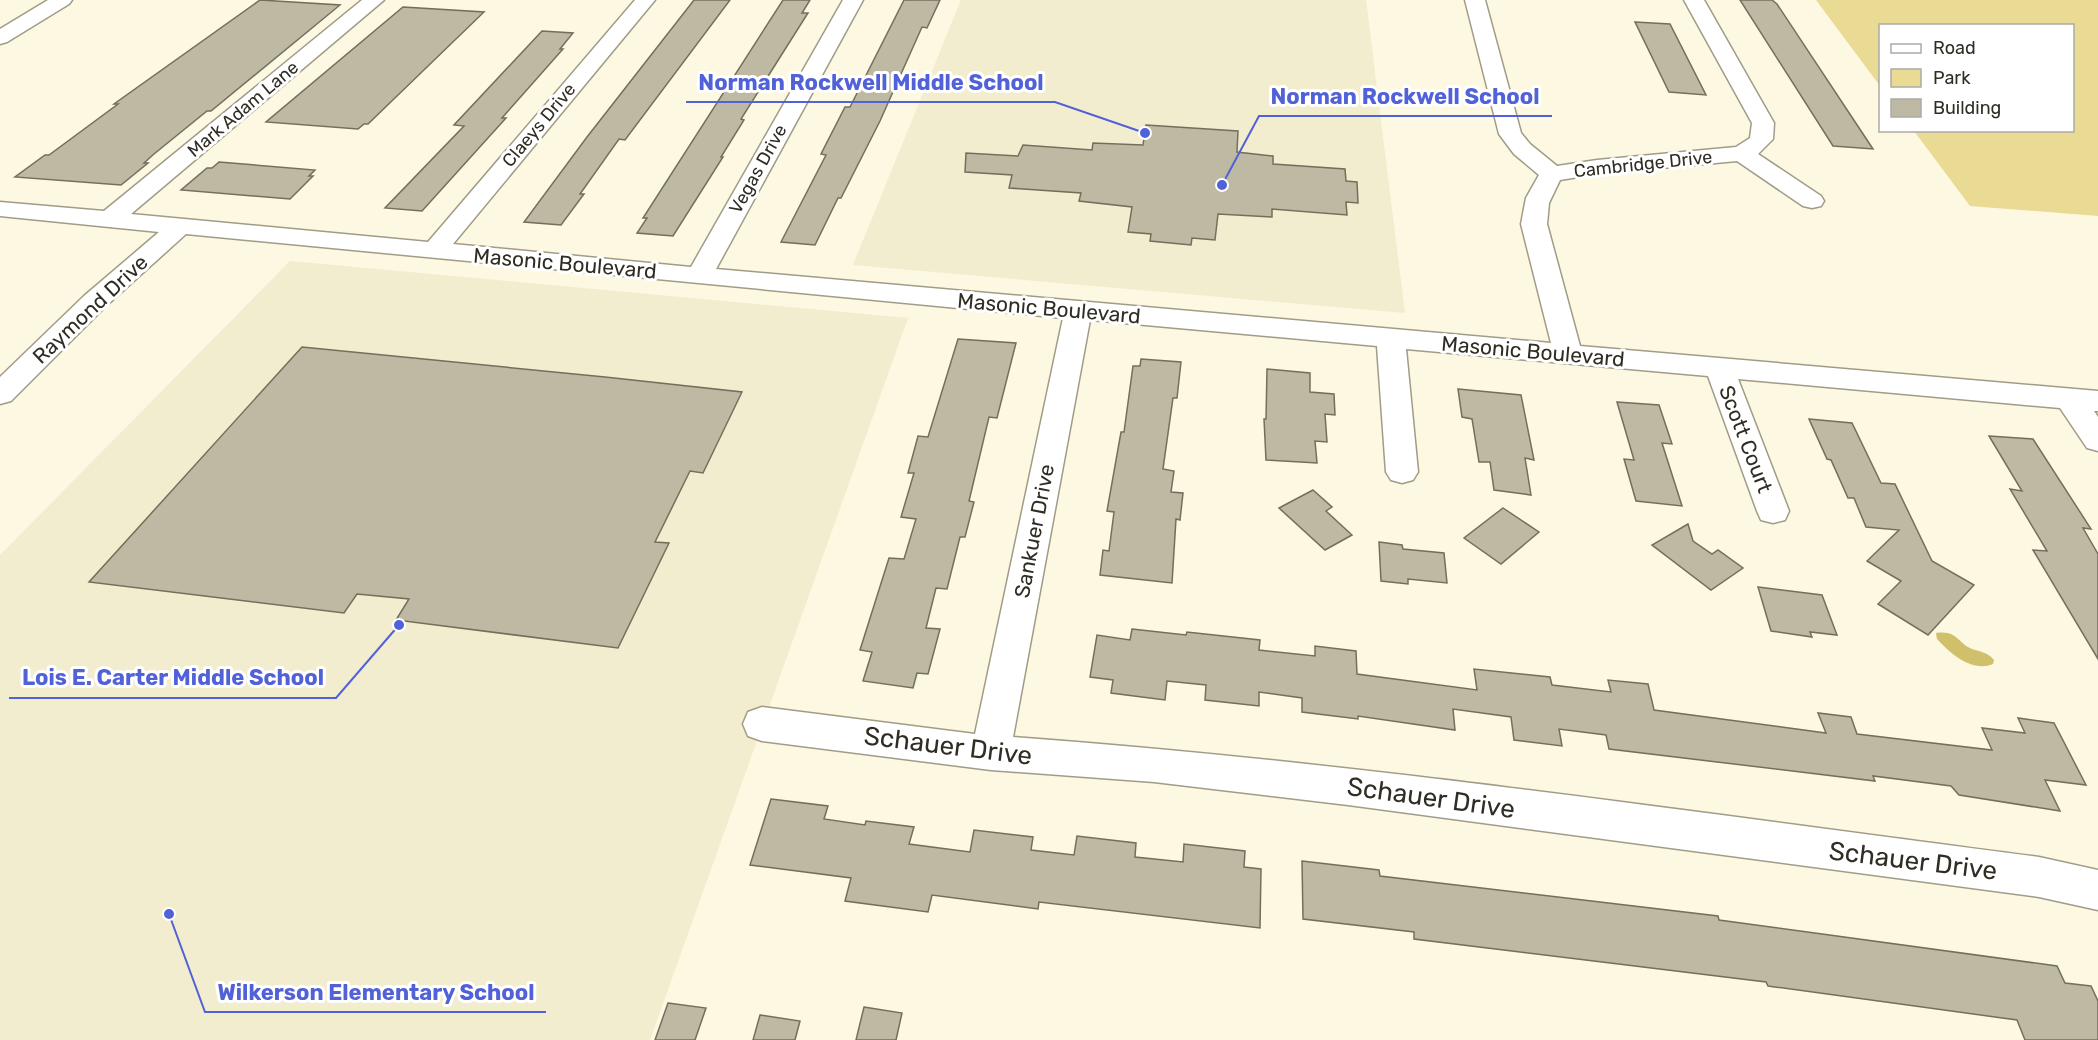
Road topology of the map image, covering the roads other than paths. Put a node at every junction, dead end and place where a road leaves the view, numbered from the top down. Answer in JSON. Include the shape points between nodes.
{"nodes":[{"id":1,"x":62,"y":0,"type":"edge"},
{"id":2,"x":374,"y":0,"type":"edge"},
{"id":3,"x":645,"y":0,"type":"edge"},
{"id":4,"x":853,"y":0,"type":"edge"},
{"id":5,"x":1474,"y":0,"type":"edge"},
{"id":6,"x":1694,"y":0,"type":"edge"},
{"id":7,"x":0,"y":38,"type":"edge"},
{"id":8,"x":1742,"y":154,"type":"junction"},
{"id":9,"x":1552,"y":174,"type":"junction"},
{"id":10,"x":1812,"y":201,"type":"dead end"},
{"id":11,"x":0,"y":208,"type":"edge"},
{"id":12,"x":111,"y":218,"type":"junction"},
{"id":13,"x":182,"y":225,"type":"junction"},
{"id":14,"x":434,"y":251,"type":"junction"},
{"id":15,"x":699,"y":276,"type":"junction"},
{"id":16,"x":1078,"y":310,"type":"junction"},
{"id":17,"x":1391,"y":338,"type":"junction"},
{"id":18,"x":1568,"y":354,"type":"junction"},
{"id":19,"x":1719,"y":367,"type":"junction"},
{"id":20,"x":0,"y":394,"type":"edge"},
{"id":21,"x":2083,"y":400,"type":"edge"},
{"id":22,"x":2098,"y":440,"type":"edge"},
{"id":23,"x":1402,"y":472,"type":"dead end"},
{"id":24,"x":1773,"y":511,"type":"dead end"},
{"id":25,"x":762,"y":724,"type":"dead end"},
{"id":26,"x":991,"y":753,"type":"junction"},
{"id":27,"x":2098,"y":890,"type":"edge"}],
"edges":[{"from":1,"to":7,"type":"street"},
{"from":2,"to":12,"type":"street","name":"Mark Adam Lane"},
{"from":3,"to":14,"type":"street","name":"Claeys Drive"},
{"from":4,"to":15,"type":"street","name":"Vegas Drive"},
{"from":5,"to":9,"type":"street","via":[[1510,134]]},
{"from":6,"to":8,"type":"street","name":"Cambridge Drive","via":[[1763,123],[1760,142]]},
{"from":8,"to":9,"type":"street","name":"Cambridge Drive"},
{"from":8,"to":10,"type":"street"},
{"from":9,"to":18,"type":"street","name":"Cambridge Drive","via":[[1538,192],[1534,224]]},
{"from":11,"to":12,"type":"street","name":"Masonic Boulevard"},
{"from":12,"to":13,"type":"street","name":"Masonic Boulevard"},
{"from":13,"to":14,"type":"street","name":"Masonic Boulevard"},
{"from":13,"to":20,"type":"street","name":"Raymond Drive","via":[[94,302]]},
{"from":14,"to":15,"type":"street","name":"Masonic Boulevard"},
{"from":15,"to":16,"type":"street","name":"Masonic Boulevard"},
{"from":16,"to":17,"type":"street","name":"Masonic Boulevard"},
{"from":16,"to":26,"type":"street","name":"Sankuer Drive"},
{"from":17,"to":18,"type":"street","name":"Masonic Boulevard"},
{"from":17,"to":23,"type":"street"},
{"from":18,"to":19,"type":"street","name":"Masonic Boulevard"},
{"from":19,"to":21,"type":"street","name":"Masonic Boulevard"},
{"from":19,"to":24,"type":"street","name":"Scott Court"},
{"from":21,"to":22,"type":"street"},
{"from":25,"to":26,"type":"street","name":"Schauer Drive"},
{"from":26,"to":27,"type":"street","name":"Schauer Drive","via":[[1154,765],[1348,787],[2039,877]]}]}
